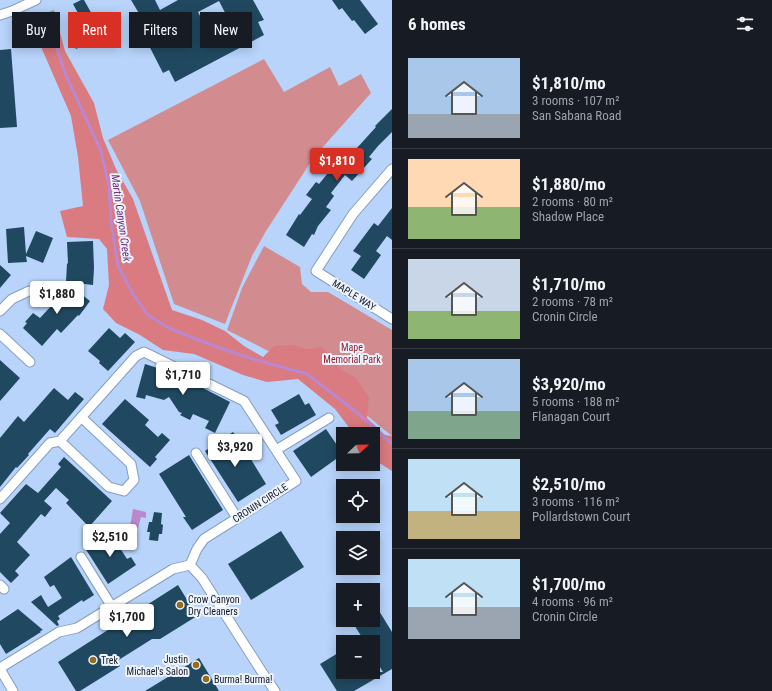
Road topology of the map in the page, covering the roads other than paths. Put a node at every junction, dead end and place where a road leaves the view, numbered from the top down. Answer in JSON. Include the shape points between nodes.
{"nodes":[{"id":1,"x":36,"y":0,"type":"edge"},
{"id":2,"x":0,"y":14,"type":"edge"},
{"id":3,"x":392,"y":169,"type":"edge"},
{"id":4,"x":29,"y":291,"type":"dead end"},
{"id":5,"x":0,"y":311,"type":"edge"},
{"id":6,"x":392,"y":319,"type":"edge"},
{"id":7,"x":0,"y":334,"type":"edge"},
{"id":8,"x":30,"y":362,"type":"dead end"},
{"id":9,"x":81,"y":417,"type":"junction"},
{"id":10,"x":329,"y":418,"type":"dead end"},
{"id":11,"x":60,"y":441,"type":"junction"},
{"id":12,"x":276,"y":450,"type":"junction"},
{"id":13,"x":196,"y":453,"type":"dead end"},
{"id":14,"x":0,"y":499,"type":"edge"},
{"id":15,"x":237,"y":518,"type":"junction"},
{"id":16,"x":81,"y":557,"type":"dead end"},
{"id":17,"x":190,"y":565,"type":"junction"},
{"id":18,"x":112,"y":607,"type":"junction"},
{"id":19,"x":0,"y":668,"type":"edge"},
{"id":20,"x":13,"y":691,"type":"edge"},
{"id":21,"x":275,"y":691,"type":"edge"}],
"edges":[{"from":1,"to":2,"type":"street"},
{"from":3,"to":6,"type":"street","name":"MAPLE WAY","via":[[353,214],[316,271]]},
{"from":4,"to":5,"type":"street","via":[[12,299]]},
{"from":7,"to":8,"type":"street"},
{"from":9,"to":11,"type":"street","name":"CRONIN CIRCLE"},
{"from":9,"to":11,"type":"street","via":[[131,464],[134,480],[124,491],[109,487]]},
{"from":9,"to":12,"type":"street","name":"CRONIN CIRCLE","via":[[136,356],[144,352],[244,401]]},
{"from":10,"to":12,"type":"street"},
{"from":11,"to":14,"type":"street","name":"CRONIN CIRCLE","via":[[50,443]]},
{"from":12,"to":15,"type":"street","name":"CRONIN CIRCLE","via":[[296,481]]},
{"from":13,"to":15,"type":"street"},
{"from":15,"to":17,"type":"street","name":"CRONIN CIRCLE","via":[[204,539]]},
{"from":16,"to":18,"type":"street"},
{"from":17,"to":18,"type":"street","via":[[174,569]]},
{"from":17,"to":21,"type":"street","via":[[202,578]]},
{"from":18,"to":19,"type":"street","via":[[76,628],[59,632]]},
{"from":19,"to":20,"type":"street"}]}
